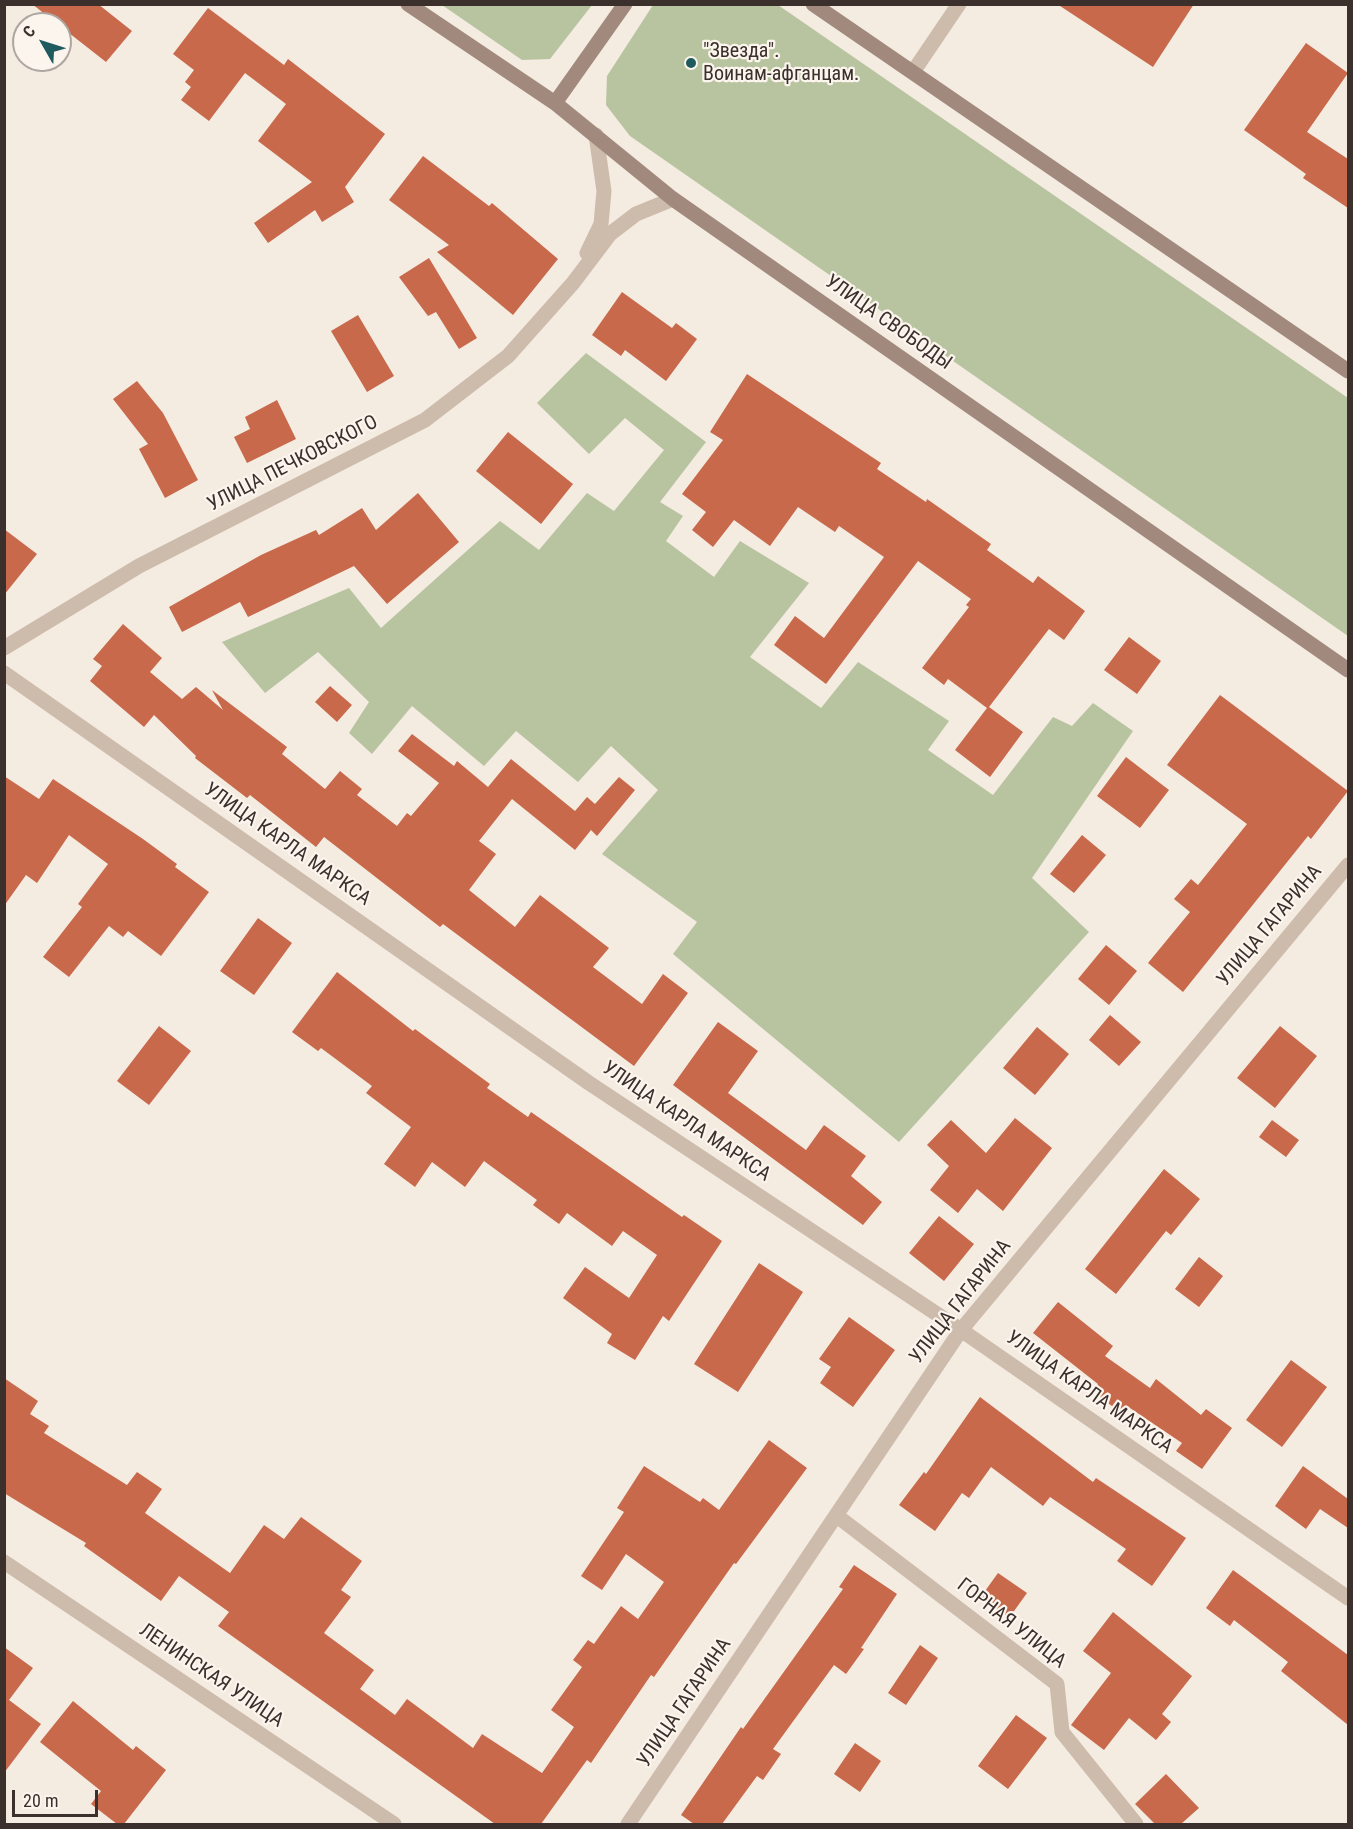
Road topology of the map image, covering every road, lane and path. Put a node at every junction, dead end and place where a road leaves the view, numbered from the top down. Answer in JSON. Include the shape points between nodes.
{"nodes":[{"id":1,"x":408,"y":4,"type":"edge"},
{"id":2,"x":625,"y":4,"type":"edge"},
{"id":3,"x":813,"y":4,"type":"edge"},
{"id":4,"x":958,"y":4,"type":"edge"},
{"id":5,"x":913,"y":72,"type":"junction"},
{"id":6,"x":555,"y":103,"type":"junction"},
{"id":7,"x":596,"y":135,"type":"junction"},
{"id":8,"x":673,"y":199,"type":"junction"},
{"id":9,"x":573,"y":282,"type":"junction"},
{"id":10,"x":1348,"y":372,"type":"edge"},
{"id":11,"x":4,"y":648,"type":"edge"},
{"id":12,"x":1348,"y":670,"type":"edge"},
{"id":13,"x":4,"y":673,"type":"edge"},
{"id":14,"x":1348,"y":865,"type":"edge"},
{"id":15,"x":961,"y":1330,"type":"junction"},
{"id":16,"x":837,"y":1516,"type":"junction"},
{"id":17,"x":4,"y":1562,"type":"edge"},
{"id":18,"x":1348,"y":1599,"type":"edge"},
{"id":19,"x":394,"y":1824,"type":"edge"},
{"id":20,"x":628,"y":1824,"type":"edge"},
{"id":21,"x":1136,"y":1824,"type":"edge"}],
"edges":[{"from":1,"to":6,"type":"main road","name":"УЛИЦА СВОБОДЫ"},
{"from":2,"to":6,"type":"main road"},
{"from":3,"to":5,"type":"main road"},
{"from":4,"to":5,"type":"street"},
{"from":5,"to":10,"type":"main road"},
{"from":6,"to":7,"type":"main road","name":"УЛИЦА СВОБОДЫ"},
{"from":7,"to":8,"type":"main road","name":"УЛИЦА СВОБОДЫ"},
{"from":7,"to":9,"type":"street","via":[[604,191],[601,224]]},
{"from":8,"to":9,"type":"street","via":[[636,214],[610,234]]},
{"from":8,"to":12,"type":"main road","name":"УЛИЦА СВОБОДЫ"},
{"from":9,"to":11,"type":"street","name":"УЛИЦА ПЕЧКОВСКОГО","via":[[508,356],[425,420],[139,566]]},
{"from":13,"to":15,"type":"street","name":"УЛИЦА КАРЛА МАРКСА","via":[[589,1083]]},
{"from":14,"to":15,"type":"street","name":"УЛИЦА ГАГАРИНА"},
{"from":15,"to":16,"type":"street","name":"УЛИЦА ГАГАРИНА"},
{"from":15,"to":18,"type":"street","name":"УЛИЦА КАРЛА МАРКСА"},
{"from":16,"to":20,"type":"street","name":"УЛИЦА ГАГАРИНА"},
{"from":16,"to":21,"type":"street","name":"ГОРНАЯ УЛИЦА","via":[[1057,1684],[1062,1732]]},
{"from":17,"to":19,"type":"street","name":"ЛЕНИНСКАЯ УЛИЦА"}]}
